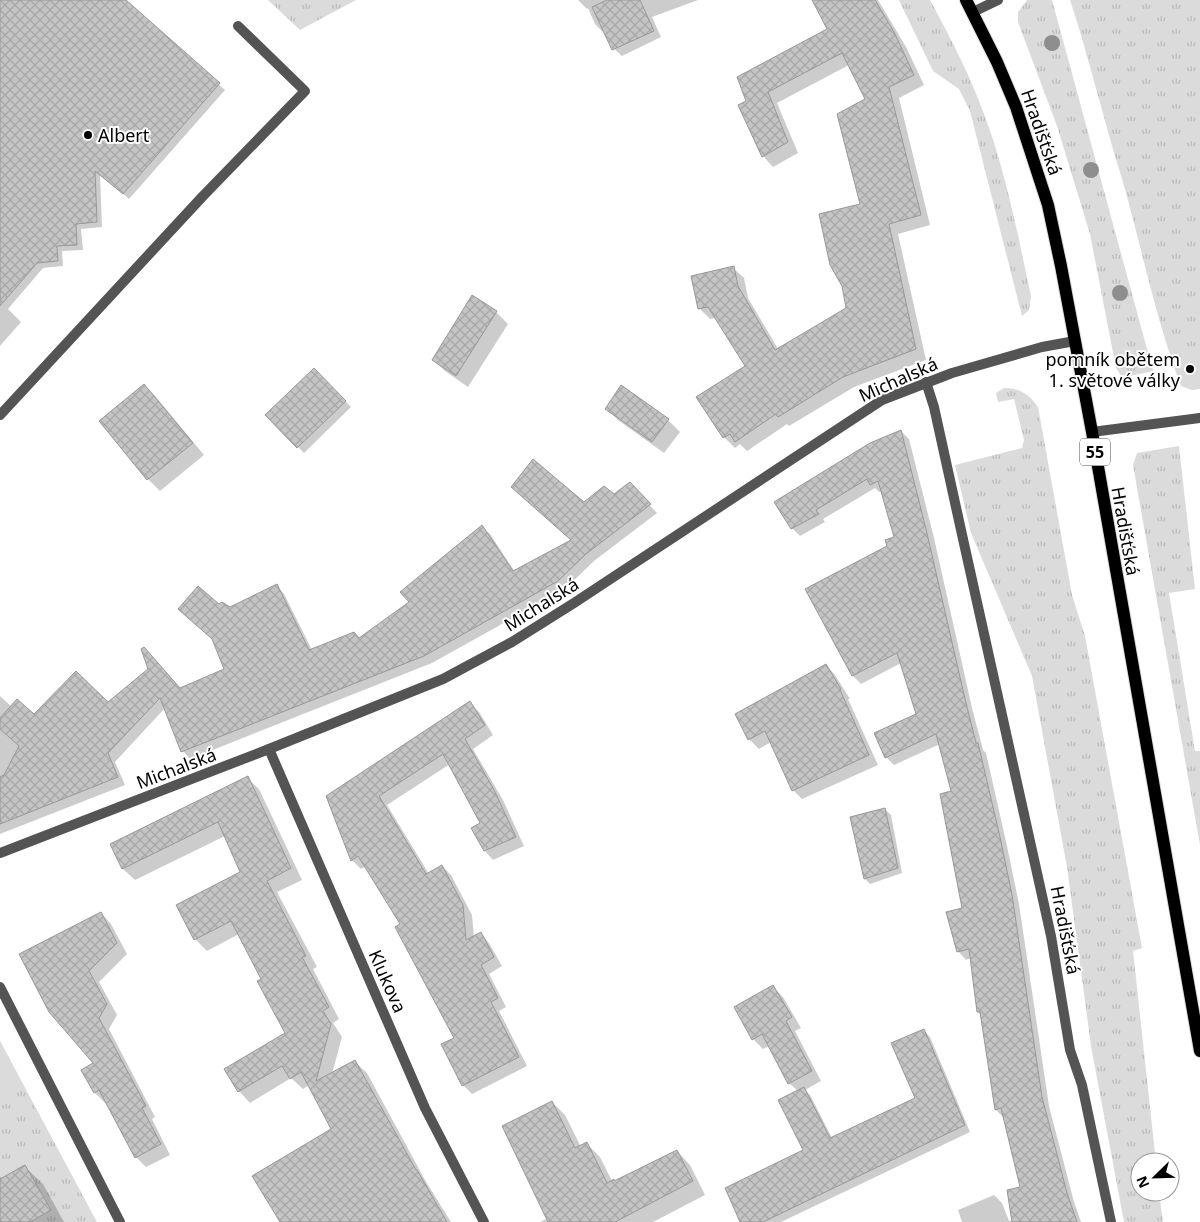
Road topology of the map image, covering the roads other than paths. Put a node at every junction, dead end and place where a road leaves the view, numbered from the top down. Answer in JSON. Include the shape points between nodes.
{"nodes":[{"id":1,"x":966,"y":0,"type":"edge"},
{"id":2,"x":998,"y":0,"type":"edge"},
{"id":3,"x":973,"y":12,"type":"junction"},
{"id":4,"x":238,"y":26,"type":"dead end"},
{"id":5,"x":1075,"y":341,"type":"junction"},
{"id":6,"x":926,"y":382,"type":"junction"},
{"id":7,"x":0,"y":416,"type":"edge"},
{"id":8,"x":1200,"y":418,"type":"edge"},
{"id":9,"x":1092,"y":432,"type":"junction"},
{"id":10,"x":269,"y":749,"type":"junction"},
{"id":11,"x":0,"y":853,"type":"edge"},
{"id":12,"x":0,"y":987,"type":"edge"},
{"id":13,"x":1200,"y":1051,"type":"edge"},
{"id":14,"x":120,"y":1222,"type":"edge"},
{"id":15,"x":484,"y":1222,"type":"edge"},
{"id":16,"x":1111,"y":1222,"type":"edge"}],
"edges":[{"from":1,"to":3,"type":"main road","name":"Hradišťská","number":"55"},
{"from":2,"to":3,"type":"street"},
{"from":3,"to":5,"type":"main road","name":"Hradišťská","number":"55","via":[[1016,107],[1048,205]]},
{"from":4,"to":7,"type":"street","via":[[305,91],[203,196]]},
{"from":5,"to":6,"type":"street","name":"Michalská","via":[[1042,347]]},
{"from":5,"to":9,"type":"main road","name":"Hradišťská","number":"55"},
{"from":6,"to":10,"type":"street","name":"Michalská","via":[[870,407],[512,642],[443,679]]},
{"from":6,"to":16,"type":"street","name":"Hradišťská","via":[[1050,936],[1070,1050],[1082,1085]]},
{"from":8,"to":9,"type":"street"},
{"from":9,"to":13,"type":"main road","name":"Hradišťská","number":"55"},
{"from":10,"to":11,"type":"street","name":"Michalská"},
{"from":10,"to":15,"type":"street","name":"Klukova","via":[[425,1108]]},
{"from":12,"to":14,"type":"street"}]}
